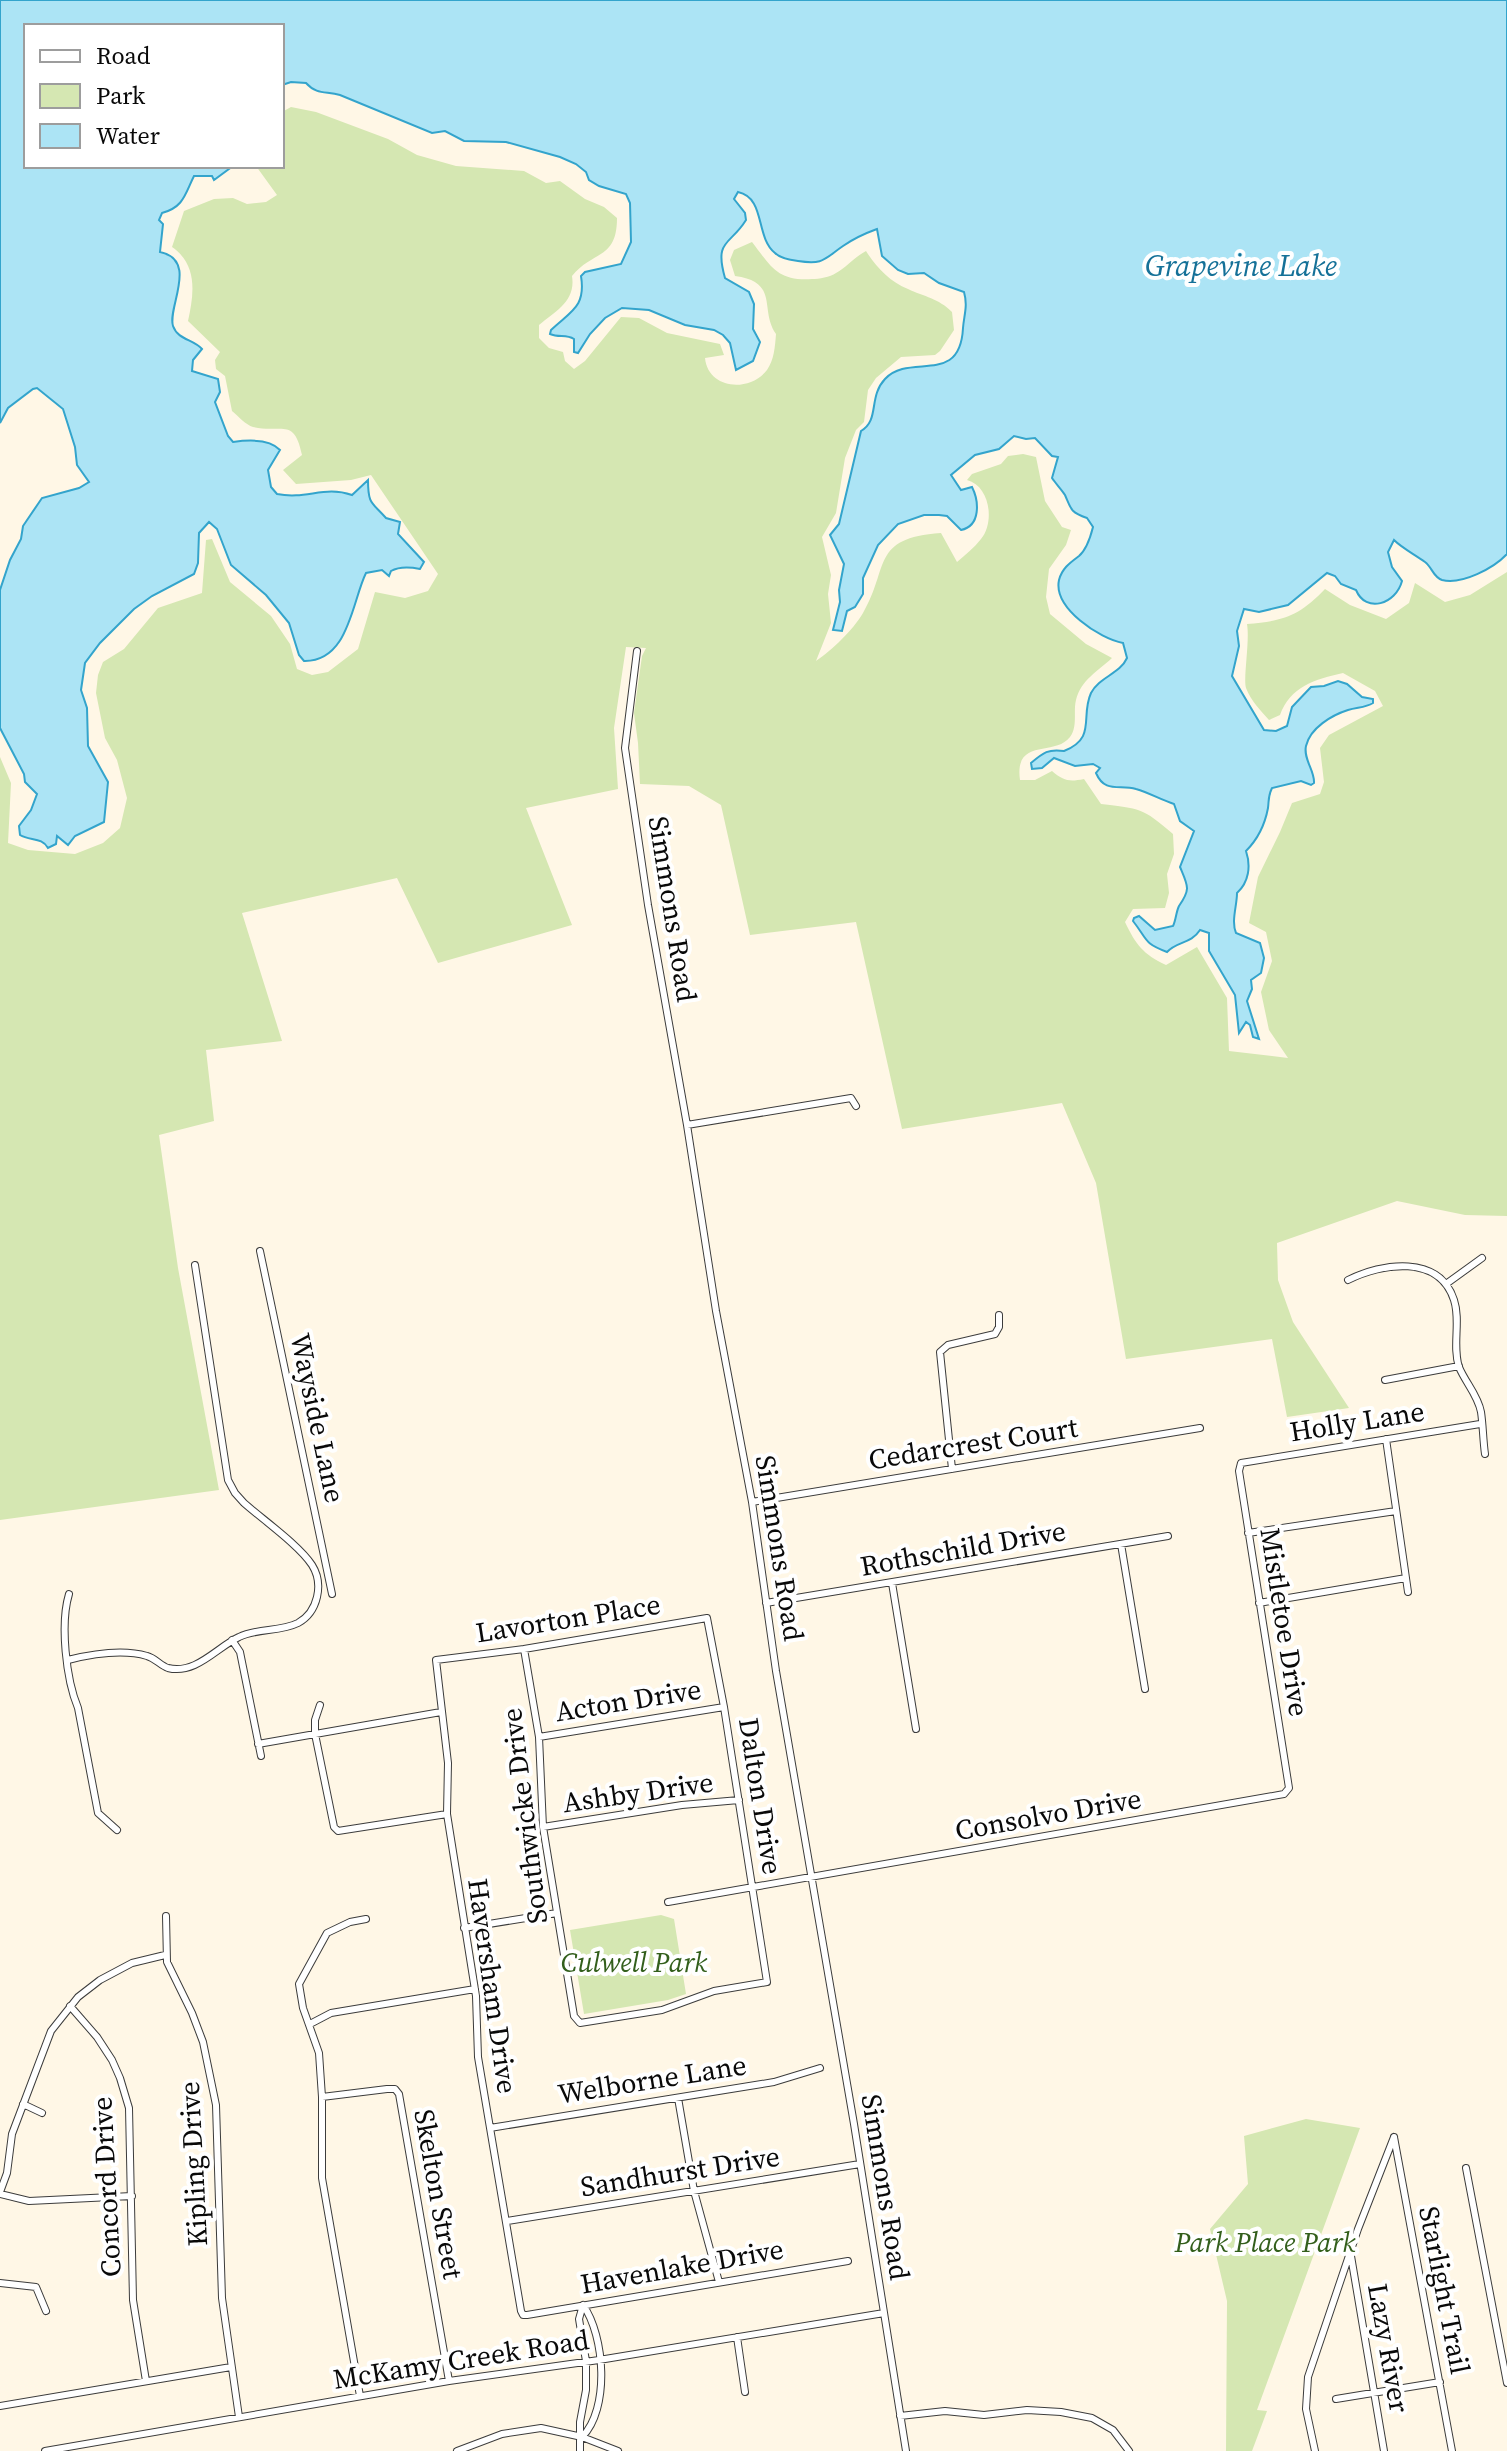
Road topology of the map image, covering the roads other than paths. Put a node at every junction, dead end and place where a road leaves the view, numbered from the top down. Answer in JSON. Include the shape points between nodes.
{"nodes":[{"id":1,"x":637,"y":651,"type":"dead end"},
{"id":2,"x":856,"y":1106,"type":"dead end"},
{"id":3,"x":687,"y":1125,"type":"junction"},
{"id":4,"x":260,"y":1251,"type":"dead end"},
{"id":5,"x":1482,"y":1258,"type":"dead end"},
{"id":6,"x":195,"y":1265,"type":"dead end"},
{"id":7,"x":1348,"y":1280,"type":"dead end"},
{"id":8,"x":1446,"y":1284,"type":"junction"},
{"id":9,"x":999,"y":1315,"type":"dead end"},
{"id":10,"x":1459,"y":1366,"type":"junction"},
{"id":11,"x":1385,"y":1380,"type":"dead end"},
{"id":12,"x":1480,"y":1424,"type":"junction"},
{"id":13,"x":1200,"y":1428,"type":"dead end"},
{"id":14,"x":1386,"y":1439,"type":"junction"},
{"id":15,"x":1485,"y":1454,"type":"dead end"},
{"id":16,"x":1241,"y":1463,"type":"joint"},
{"id":17,"x":952,"y":1469,"type":"junction"},
{"id":18,"x":752,"y":1502,"type":"junction"},
{"id":19,"x":1396,"y":1511,"type":"junction"},
{"id":20,"x":1248,"y":1533,"type":"junction"},
{"id":21,"x":1168,"y":1536,"type":"dead end"},
{"id":22,"x":1121,"y":1544,"type":"junction"},
{"id":23,"x":1406,"y":1578,"type":"junction"},
{"id":24,"x":892,"y":1583,"type":"junction"},
{"id":25,"x":1408,"y":1592,"type":"dead end"},
{"id":26,"x":69,"y":1594,"type":"dead end"},
{"id":27,"x":332,"y":1594,"type":"dead end"},
{"id":28,"x":766,"y":1603,"type":"junction"},
{"id":29,"x":1259,"y":1603,"type":"junction"},
{"id":30,"x":707,"y":1618,"type":"joint"},
{"id":31,"x":232,"y":1640,"type":"junction"},
{"id":32,"x":524,"y":1649,"type":"junction"},
{"id":33,"x":68,"y":1660,"type":"junction"},
{"id":34,"x":436,"y":1660,"type":"joint"},
{"id":35,"x":1145,"y":1689,"type":"dead end"},
{"id":36,"x":320,"y":1705,"type":"dead end"},
{"id":37,"x":724,"y":1707,"type":"junction"},
{"id":38,"x":441,"y":1712,"type":"junction"},
{"id":39,"x":916,"y":1729,"type":"dead end"},
{"id":40,"x":315,"y":1734,"type":"junction"},
{"id":41,"x":539,"y":1737,"type":"junction"},
{"id":42,"x":258,"y":1744,"type":"junction"},
{"id":43,"x":261,"y":1756,"type":"dead end"},
{"id":44,"x":1289,"y":1788,"type":"joint"},
{"id":45,"x":739,"y":1800,"type":"junction"},
{"id":46,"x":447,"y":1814,"type":"junction"},
{"id":47,"x":543,"y":1827,"type":"junction"},
{"id":48,"x":117,"y":1830,"type":"dead end"},
{"id":49,"x":812,"y":1877,"type":"junction"},
{"id":50,"x":753,"y":1887,"type":"junction"},
{"id":51,"x":668,"y":1902,"type":"dead end"},
{"id":52,"x":557,"y":1913,"type":"junction"},
{"id":53,"x":166,"y":1916,"type":"dead end"},
{"id":54,"x":366,"y":1919,"type":"dead end"},
{"id":55,"x":464,"y":1928,"type":"junction"},
{"id":56,"x":165,"y":1955,"type":"junction"},
{"id":57,"x":475,"y":1989,"type":"junction"},
{"id":58,"x":70,"y":2006,"type":"junction"},
{"id":59,"x":580,"y":2023,"type":"joint"},
{"id":60,"x":310,"y":2024,"type":"junction"},
{"id":61,"x":820,"y":2068,"type":"dead end"},
{"id":62,"x":322,"y":2097,"type":"junction"},
{"id":63,"x":678,"y":2098,"type":"junction"},
{"id":64,"x":23,"y":2104,"type":"junction"},
{"id":65,"x":42,"y":2113,"type":"dead end"},
{"id":66,"x":490,"y":2128,"type":"junction"},
{"id":67,"x":860,"y":2164,"type":"junction"},
{"id":68,"x":1466,"y":2168,"type":"dead end"},
{"id":69,"x":694,"y":2191,"type":"junction"},
{"id":70,"x":0,"y":2193,"type":"edge"},
{"id":71,"x":132,"y":2196,"type":"junction"},
{"id":72,"x":507,"y":2221,"type":"junction"},
{"id":73,"x":1350,"y":2252,"type":"junction"},
{"id":74,"x":848,"y":2261,"type":"dead end"},
{"id":75,"x":719,"y":2282,"type":"junction"},
{"id":76,"x":0,"y":2283,"type":"edge"},
{"id":77,"x":583,"y":2305,"type":"junction"},
{"id":78,"x":46,"y":2311,"type":"dead end"},
{"id":79,"x":884,"y":2313,"type":"junction"},
{"id":80,"x":523,"y":2315,"type":"joint"},
{"id":81,"x":737,"y":2337,"type":"junction"},
{"id":82,"x":599,"y":2360,"type":"junction"},
{"id":83,"x":586,"y":2361,"type":"junction"},
{"id":84,"x":231,"y":2367,"type":"junction"},
{"id":85,"x":146,"y":2381,"type":"junction"},
{"id":86,"x":449,"y":2381,"type":"junction"},
{"id":87,"x":1440,"y":2382,"type":"junction"},
{"id":88,"x":1507,"y":2383,"type":"edge"},
{"id":89,"x":1374,"y":2391,"type":"junction"},
{"id":90,"x":745,"y":2392,"type":"dead end"},
{"id":91,"x":360,"y":2396,"type":"junction"},
{"id":92,"x":1336,"y":2399,"type":"dead end"},
{"id":93,"x":0,"y":2406,"type":"edge"},
{"id":94,"x":900,"y":2416,"type":"junction"},
{"id":95,"x":239,"y":2417,"type":"junction"},
{"id":96,"x":582,"y":2437,"type":"junction"},
{"id":97,"x":103,"y":2441,"type":"junction"},
{"id":98,"x":47,"y":2451,"type":"edge"},
{"id":99,"x":105,"y":2451,"type":"edge"},
{"id":100,"x":457,"y":2451,"type":"edge"},
{"id":101,"x":580,"y":2451,"type":"edge"},
{"id":102,"x":618,"y":2451,"type":"edge"},
{"id":103,"x":906,"y":2451,"type":"edge"},
{"id":104,"x":1129,"y":2451,"type":"edge"},
{"id":105,"x":1315,"y":2451,"type":"edge"},
{"id":106,"x":1384,"y":2451,"type":"edge"},
{"id":107,"x":1452,"y":2451,"type":"edge"}],
"edges":[{"from":1,"to":3,"type":"street","name":"Simmons Road","via":[[625,748]]},
{"from":2,"to":3,"type":"street","via":[[851,1098]]},
{"from":3,"to":18,"type":"street","name":"Simmons Road"},
{"from":4,"to":27,"type":"street","name":"Wayside Lane"},
{"from":5,"to":8,"type":"street"},
{"from":6,"to":31,"type":"street","via":[[228,1480],[244,1503],[312,1565],[318,1592],[305,1619]]},
{"from":7,"to":8,"type":"street","via":[[1415,1266]]},
{"from":8,"to":10,"type":"street","via":[[1454,1300]]},
{"from":9,"to":17,"type":"street","via":[[995,1334],[948,1345],[940,1352]]},
{"from":10,"to":11,"type":"street"},
{"from":10,"to":12,"type":"street","via":[[1481,1412]]},
{"from":12,"to":14,"type":"street","name":"Holly Lane"},
{"from":12,"to":15,"type":"street"},
{"from":13,"to":17,"type":"street","name":"Cedarcrest Court"},
{"from":14,"to":16,"type":"street","name":"Holly Lane"},
{"from":14,"to":19,"type":"street"},
{"from":16,"to":20,"type":"street","name":"Mistletoe Drive"},
{"from":17,"to":18,"type":"street","name":"Cedarcrest Court"},
{"from":18,"to":28,"type":"street","name":"Simmons Road"},
{"from":19,"to":20,"type":"street"},
{"from":19,"to":23,"type":"street"},
{"from":20,"to":29,"type":"street","name":"Mistletoe Drive"},
{"from":21,"to":22,"type":"street","name":"Rothschild Drive"},
{"from":22,"to":24,"type":"street","name":"Rothschild Drive"},
{"from":22,"to":35,"type":"street"},
{"from":23,"to":25,"type":"street"},
{"from":23,"to":29,"type":"street"},
{"from":24,"to":28,"type":"street","name":"Rothschild Drive"},
{"from":24,"to":39,"type":"street"},
{"from":26,"to":33,"type":"street","via":[[64,1611]]},
{"from":28,"to":49,"type":"street","name":"Simmons Road"},
{"from":29,"to":44,"type":"street","name":"Mistletoe Drive"},
{"from":30,"to":32,"type":"street","name":"Lavorton Place"},
{"from":30,"to":37,"type":"street","name":"Dalton Drive"},
{"from":31,"to":33,"type":"street","via":[[213,1656],[182,1667],[167,1668],[148,1656],[110,1653]]},
{"from":31,"to":42,"type":"street","via":[[240,1652]]},
{"from":32,"to":34,"type":"street","name":"Lavorton Place"},
{"from":32,"to":41,"type":"street","name":"Southwicke Drive"},
{"from":33,"to":48,"type":"street","via":[[98,1813]]},
{"from":34,"to":38,"type":"street","name":"Haversham Drive"},
{"from":36,"to":40,"type":"street"},
{"from":37,"to":41,"type":"street","name":"Acton Drive"},
{"from":37,"to":45,"type":"street","name":"Dalton Drive"},
{"from":38,"to":40,"type":"street"},
{"from":38,"to":46,"type":"street","name":"Haversham Drive"},
{"from":40,"to":42,"type":"street"},
{"from":40,"to":46,"type":"street","via":[[338,1831]]},
{"from":41,"to":47,"type":"street","name":"Southwicke Drive"},
{"from":42,"to":43,"type":"street"},
{"from":44,"to":49,"type":"street","name":"Consolvo Drive","via":[[1277,1797]]},
{"from":45,"to":47,"type":"street","name":"Ashby Drive"},
{"from":45,"to":50,"type":"street","name":"Dalton Drive"},
{"from":46,"to":55,"type":"street","name":"Haversham Drive"},
{"from":47,"to":52,"type":"street","name":"Southwicke Drive"},
{"from":49,"to":50,"type":"street","name":"Consolvo Drive"},
{"from":49,"to":67,"type":"street","name":"Simmons Road"},
{"from":50,"to":51,"type":"street","name":"Consolvo Drive"},
{"from":50,"to":59,"type":"street","name":"Dalton Drive","via":[[767,1982],[714,1991],[662,2010]]},
{"from":52,"to":55,"type":"street"},
{"from":52,"to":59,"type":"street","name":"Southwicke Drive","via":[[572,2011]]},
{"from":53,"to":56,"type":"street","name":"Kipling Drive"},
{"from":54,"to":60,"type":"street","via":[[327,1933],[313,1954],[299,1984]]},
{"from":55,"to":57,"type":"street","name":"Haversham Drive"},
{"from":56,"to":58,"type":"street","via":[[118,1968]]},
{"from":56,"to":84,"type":"street","name":"Kipling Drive","via":[[203,2042],[216,2105],[222,2298]]},
{"from":57,"to":60,"type":"street","via":[[331,2013]]},
{"from":57,"to":66,"type":"street","name":"Haversham Drive","via":[[478,2057]]},
{"from":58,"to":64,"type":"street","via":[[51,2031]]},
{"from":58,"to":71,"type":"street","name":"Concord Drive","via":[[97,2037],[120,2078],[129,2108]]},
{"from":60,"to":62,"type":"street","via":[[319,2053]]},
{"from":61,"to":63,"type":"street","name":"Welborne Lane","via":[[774,2082]]},
{"from":62,"to":86,"type":"street","name":"Skelton Street","via":[[387,2089],[399,2094]]},
{"from":62,"to":91,"type":"street","via":[[322,2178]]},
{"from":63,"to":66,"type":"street","name":"Welborne Lane"},
{"from":63,"to":69,"type":"street"},
{"from":64,"to":65,"type":"street"},
{"from":64,"to":70,"type":"street"},
{"from":66,"to":72,"type":"street","name":"Haversham Drive"},
{"from":67,"to":69,"type":"street","name":"Sandhurst Drive"},
{"from":67,"to":79,"type":"street","name":"Simmons Road"},
{"from":68,"to":88,"type":"street"},
{"from":69,"to":72,"type":"street","name":"Sandhurst Drive"},
{"from":69,"to":75,"type":"street"},
{"from":70,"to":71,"type":"street","via":[[29,2201]]},
{"from":71,"to":85,"type":"street","name":"Concord Drive","via":[[133,2300]]},
{"from":72,"to":80,"type":"street","name":"Haversham Drive"},
{"from":73,"to":87,"type":"street","name":"Starlight Trail","via":[[1394,2137]]},
{"from":73,"to":89,"type":"street","name":"Lazy River"},
{"from":73,"to":105,"type":"street","via":[[1308,2377],[1306,2409]]},
{"from":74,"to":75,"type":"street","name":"Havenlake Drive"},
{"from":75,"to":77,"type":"street","name":"Havenlake Drive"},
{"from":76,"to":78,"type":"street","via":[[36,2287]]},
{"from":77,"to":80,"type":"street","name":"Havenlake Drive"},
{"from":77,"to":82,"type":"street","via":[[592,2317]]},
{"from":77,"to":83,"type":"street","via":[[579,2319]]},
{"from":79,"to":81,"type":"street","name":"McKamy Creek Road"},
{"from":79,"to":94,"type":"street","name":"Simmons Road"},
{"from":81,"to":82,"type":"street","name":"McKamy Creek Road"},
{"from":81,"to":90,"type":"street"},
{"from":82,"to":83,"type":"street","name":"McKamy Creek Road"},
{"from":82,"to":96,"type":"street","via":[[602,2386],[593,2426]]},
{"from":83,"to":86,"type":"street","name":"McKamy Creek Road"},
{"from":83,"to":96,"type":"street"},
{"from":84,"to":85,"type":"street"},
{"from":84,"to":95,"type":"street","name":"Kipling Drive"},
{"from":85,"to":93,"type":"street"},
{"from":86,"to":91,"type":"street","name":"McKamy Creek Road"},
{"from":87,"to":89,"type":"street"},
{"from":87,"to":107,"type":"street","name":"Starlight Trail"},
{"from":89,"to":92,"type":"street"},
{"from":89,"to":106,"type":"street","name":"Lazy River"},
{"from":91,"to":95,"type":"street","name":"McKamy Creek Road"},
{"from":94,"to":103,"type":"street","name":"Simmons Road"},
{"from":94,"to":104,"type":"street","via":[[1061,2412],[1092,2418],[1113,2430]]},
{"from":95,"to":97,"type":"street","name":"McKamy Creek Road"},
{"from":96,"to":100,"type":"street","via":[[541,2428],[502,2434]]},
{"from":96,"to":101,"type":"street"},
{"from":96,"to":102,"type":"street"},
{"from":97,"to":98,"type":"street","name":"McKamy Creek Road"},
{"from":97,"to":99,"type":"street"}]}
